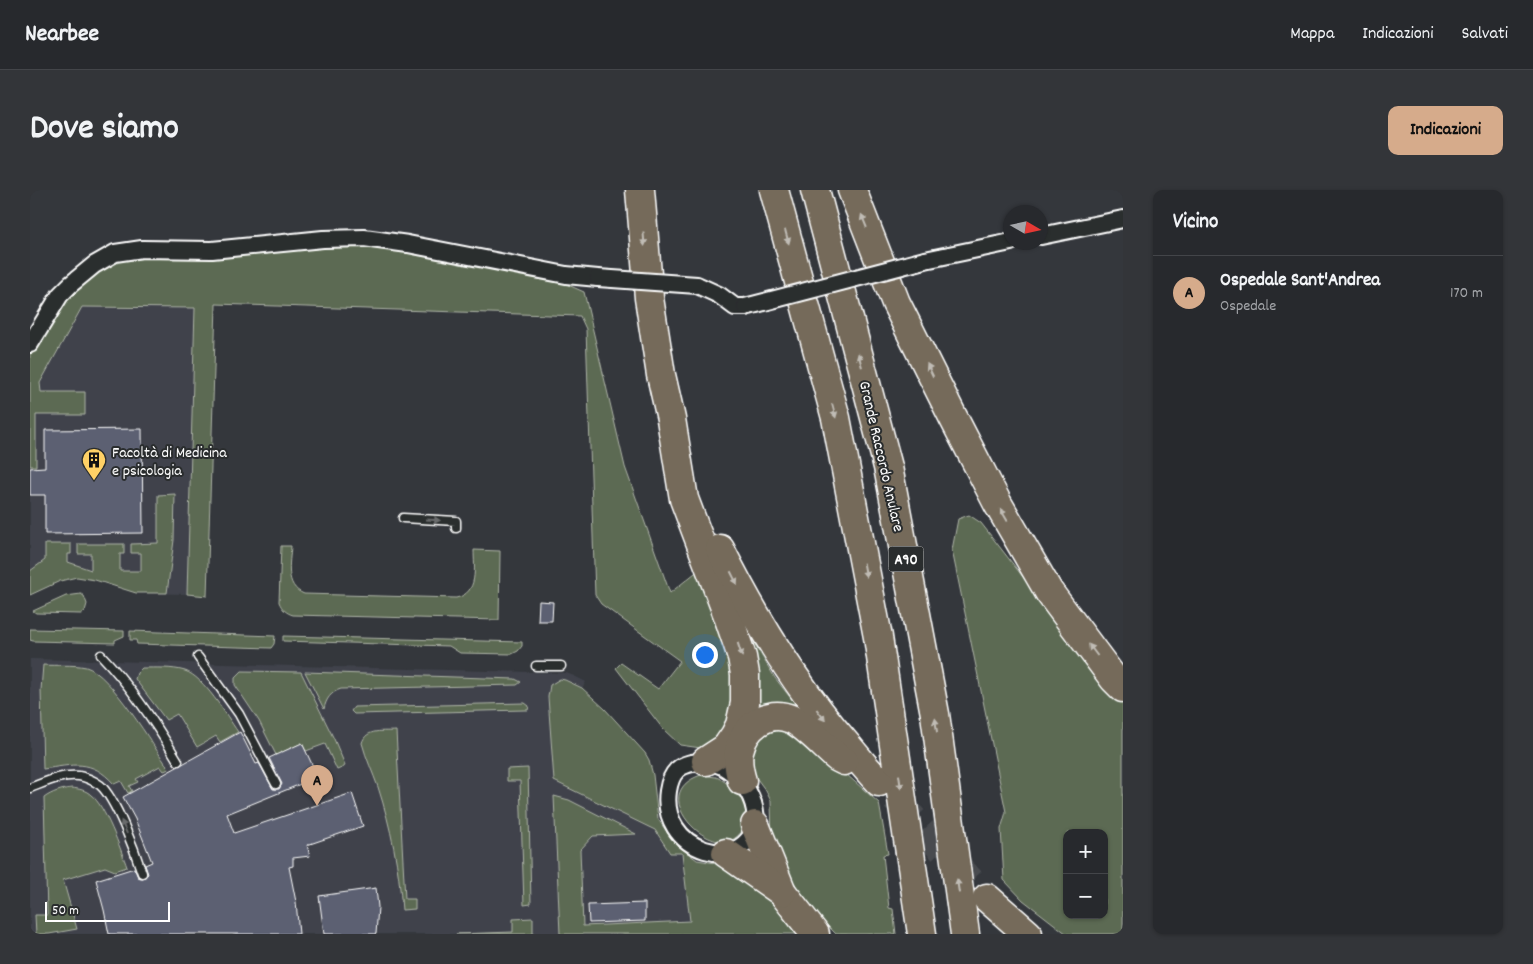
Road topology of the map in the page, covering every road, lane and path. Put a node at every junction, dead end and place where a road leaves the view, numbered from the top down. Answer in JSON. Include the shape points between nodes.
{"nodes":[{"id":1,"x":640,"y":190,"type":"edge"},
{"id":2,"x":774,"y":190,"type":"edge"},
{"id":3,"x":815,"y":190,"type":"edge"},
{"id":4,"x":852,"y":190,"type":"edge"},
{"id":5,"x":1123,"y":219,"type":"edge"},
{"id":6,"x":1048,"y":234,"type":"edge"},
{"id":7,"x":1003,"y":243,"type":"edge"},
{"id":8,"x":30,"y":344,"type":"edge"},
{"id":9,"x":671,"y":419,"type":"junction"},
{"id":10,"x":403,"y":518,"type":"dead end"},
{"id":11,"x":456,"y":528,"type":"dead end"},
{"id":12,"x":101,"y":654,"type":"dead end"},
{"id":13,"x":198,"y":657,"type":"dead end"},
{"id":14,"x":536,"y":666,"type":"dead end"},
{"id":15,"x":561,"y":666,"type":"dead end"},
{"id":16,"x":1123,"y":688,"type":"edge"},
{"id":17,"x":178,"y":761,"type":"dead end"},
{"id":18,"x":706,"y":761,"type":"junction"},
{"id":19,"x":742,"y":781,"type":"junction"},
{"id":20,"x":276,"y":784,"type":"dead end"},
{"id":21,"x":30,"y":788,"type":"edge"},
{"id":22,"x":755,"y":825,"type":"junction"},
{"id":23,"x":726,"y":852,"type":"junction"},
{"id":24,"x":142,"y":873,"type":"dead end"},
{"id":25,"x":782,"y":892,"type":"junction"},
{"id":26,"x":987,"y":898,"type":"tunnel mouth"},
{"id":27,"x":815,"y":934,"type":"edge"},
{"id":28,"x":922,"y":934,"type":"edge"},
{"id":29,"x":965,"y":934,"type":"edge"},
{"id":30,"x":1028,"y":934,"type":"edge"}],
"edges":[{"from":1,"to":9,"type":"highway","one_way":true,"via":[[649,298]]},
{"from":2,"to":28,"type":"highway","number":"A90","one_way":true,"via":[[836,418],[878,637]]},
{"from":29,"to":3,"type":"highway","name":"Grande Raccordo Anulare","number":"A90","one_way":true,"via":[[935,714],[888,467]]},
{"from":16,"to":4,"type":"highway","one_way":true,"via":[[1049,592],[998,504],[896,303]]},
{"from":5,"to":6,"type":"street"},
{"from":7,"to":8,"type":"street","bridge":true,"via":[[925,260],[745,307],[735,307],[697,285],[566,275],[364,238],[212,250],[142,249],[116,253],[94,264],[60,294]]},
{"from":9,"to":18,"type":"highway","one_way":true,"via":[[684,499],[727,613],[745,674],[745,703],[736,735],[726,748]]},
{"from":9,"to":19,"type":"highway","one_way":true,"via":[[711,532],[741,592],[823,718],[876,779],[838,758],[792,720],[773,716],[756,723],[743,740],[738,760]]},
{"from":10,"to":11,"type":"lane","one_way":true,"via":[[456,521]]},
{"from":12,"to":17,"type":"lane","via":[[158,727]]},
{"from":13,"to":20,"type":"lane","via":[[239,714]]},
{"from":14,"to":15,"type":"lane"},
{"from":18,"to":19,"type":"street","via":[[726,768]]},
{"from":18,"to":23,"type":"street","via":[[686,764],[678,770],[669,787],[668,807],[675,827],[690,844],[709,851]]},
{"from":19,"to":22,"type":"street","via":[[752,797]]},
{"from":24,"to":21,"type":"lane","one_way":true,"via":[[123,824],[100,786],[72,776],[58,777]]},
{"from":22,"to":23,"type":"street","via":[[746,841]]},
{"from":22,"to":25,"type":"highway"},
{"from":23,"to":25,"type":"highway"},
{"from":25,"to":27,"type":"highway"},
{"from":26,"to":30,"type":"highway"}]}
